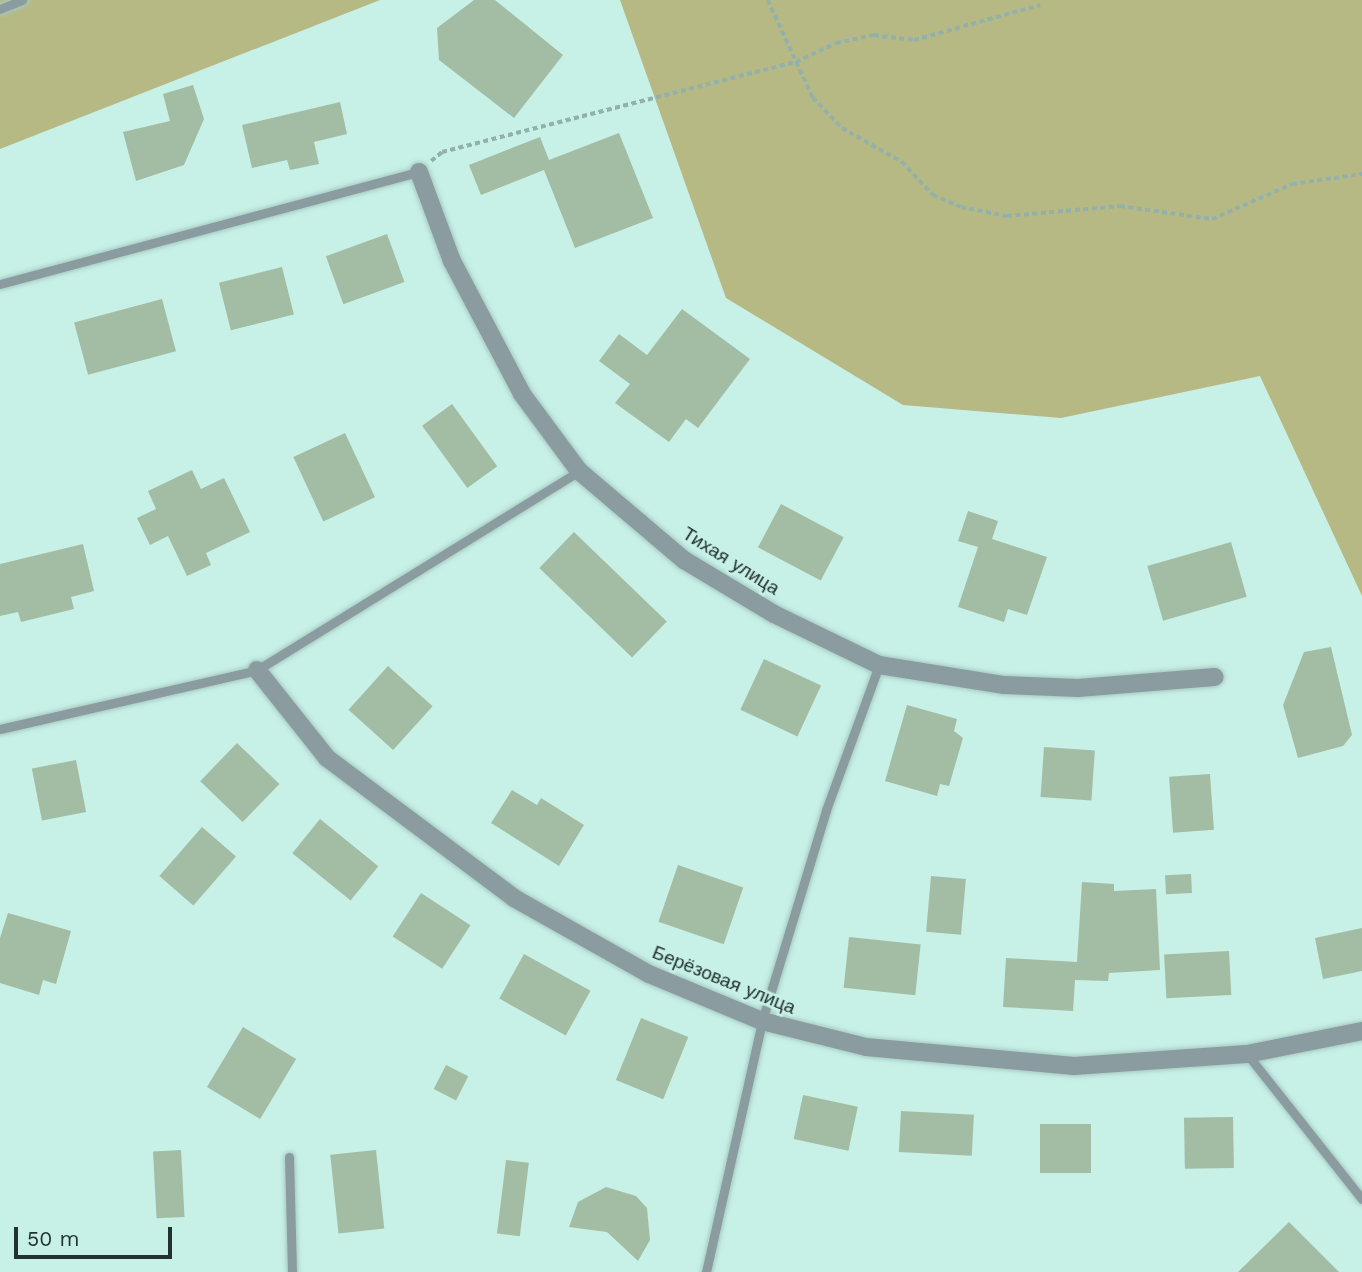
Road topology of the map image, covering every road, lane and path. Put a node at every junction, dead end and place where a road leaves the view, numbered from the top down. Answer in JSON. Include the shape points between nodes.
{"nodes":[{"id":1,"x":22,"y":0,"type":"edge"},
{"id":2,"x":768,"y":0,"type":"edge"},
{"id":3,"x":1040,"y":5,"type":"dead end"},
{"id":4,"x":0,"y":9,"type":"edge"},
{"id":5,"x":796,"y":62,"type":"junction"},
{"id":6,"x":419,"y":172,"type":"junction"},
{"id":7,"x":1362,"y":174,"type":"edge"},
{"id":8,"x":0,"y":284,"type":"edge"},
{"id":9,"x":579,"y":471,"type":"junction"},
{"id":10,"x":879,"y":665,"type":"junction"},
{"id":11,"x":257,"y":670,"type":"junction"},
{"id":12,"x":1215,"y":677,"type":"dead end"},
{"id":13,"x":0,"y":729,"type":"edge"},
{"id":14,"x":762,"y":1021,"type":"junction"},
{"id":15,"x":1362,"y":1031,"type":"edge"},
{"id":16,"x":1247,"y":1054,"type":"junction"},
{"id":17,"x":289,"y":1157,"type":"dead end"},
{"id":18,"x":1362,"y":1199,"type":"edge"},
{"id":19,"x":292,"y":1272,"type":"edge"},
{"id":20,"x":706,"y":1272,"type":"edge"}],
"edges":[{"from":1,"to":4,"type":"lane"},
{"from":2,"to":5,"type":"path"},
{"from":3,"to":5,"type":"path","via":[[915,40],[874,35],[836,43]]},
{"from":5,"to":6,"type":"path","via":[[442,152]]},
{"from":5,"to":7,"type":"path","via":[[813,98],[842,128],[902,162],[933,195],[961,207],[1007,216],[1121,206],[1212,219],[1292,184]]},
{"from":6,"to":8,"type":"lane"},
{"from":6,"to":9,"type":"street","name":"Тихая улица","via":[[452,261],[485,329],[522,394]]},
{"from":9,"to":10,"type":"street","name":"Тихая улица","via":[[684,560],[774,614]]},
{"from":9,"to":11,"type":"lane"},
{"from":10,"to":12,"type":"street","name":"Тихая улица","via":[[1004,685],[1078,688]]},
{"from":10,"to":14,"type":"lane","via":[[826,810]]},
{"from":11,"to":13,"type":"lane"},
{"from":11,"to":14,"type":"street","name":"Берёзовая улица","via":[[327,758],[514,898],[649,974]]},
{"from":14,"to":16,"type":"street","name":"Берёзовая улица","via":[[866,1047],[1074,1066]]},
{"from":14,"to":20,"type":"lane"},
{"from":15,"to":16,"type":"street","name":"Берёзовая улица"},
{"from":16,"to":18,"type":"lane"},
{"from":17,"to":19,"type":"lane"}]}
